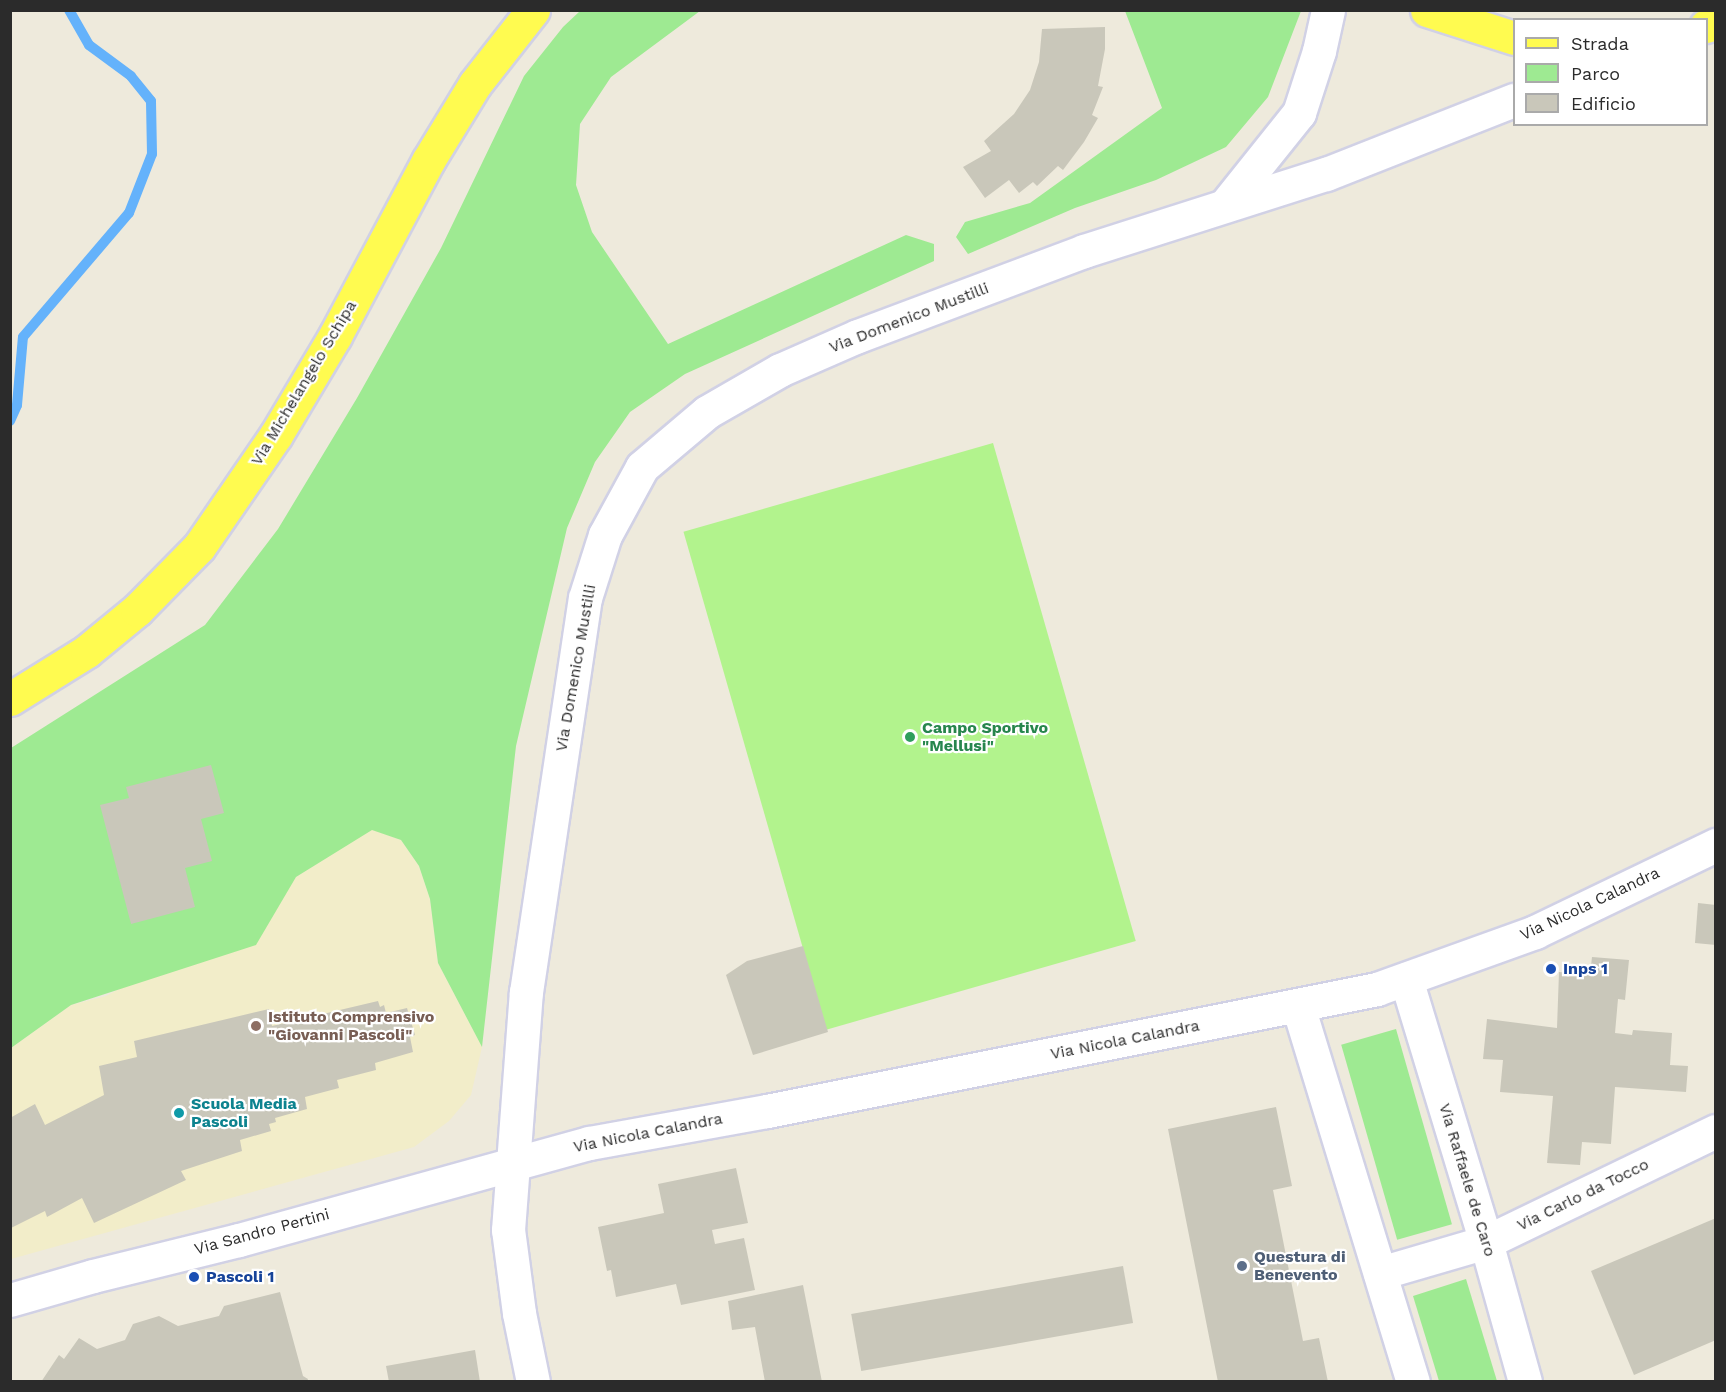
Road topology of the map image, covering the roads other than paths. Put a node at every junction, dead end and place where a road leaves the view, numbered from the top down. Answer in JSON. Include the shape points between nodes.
{"nodes":[{"id":1,"x":533,"y":10,"type":"edge"},
{"id":2,"x":1328,"y":10,"type":"edge"},
{"id":3,"x":1427,"y":10,"type":"edge"},
{"id":4,"x":1513,"y":37,"type":"edge"},
{"id":5,"x":1513,"y":101,"type":"edge"},
{"id":6,"x":1226,"y":204,"type":"junction"},
{"id":7,"x":10,"y":699,"type":"edge"},
{"id":8,"x":1716,"y":845,"type":"edge"},
{"id":9,"x":1406,"y":979,"type":"junction"},
{"id":10,"x":1298,"y":1006,"type":"junction"},
{"id":11,"x":1716,"y":1131,"type":"edge"},
{"id":12,"x":512,"y":1162,"type":"junction"},
{"id":13,"x":1486,"y":1242,"type":"junction"},
{"id":14,"x":1380,"y":1274,"type":"junction"},
{"id":15,"x":11,"y":1299,"type":"edge"},
{"id":16,"x":533,"y":1382,"type":"edge"},
{"id":17,"x":1413,"y":1382,"type":"edge"},
{"id":18,"x":1525,"y":1382,"type":"edge"}],
"edges":[{"from":1,"to":7,"type":"main road","name":"Via Michelangelo Schipa","via":[[470,93],[428,161],[335,336],[288,415],[199,548],[137,610],[87,651]]},
{"from":2,"to":6,"type":"street","via":[[1299,112]]},
{"from":3,"to":4,"type":"main road"},
{"from":5,"to":6,"type":"street","name":"Via Domenico Mustilli","via":[[1326,174]]},
{"from":6,"to":12,"type":"street","name":"Via Domenico Mustilli","via":[[1073,255],[858,336],[780,370],[707,412],[642,467],[606,535],[585,598],[526,992]]},
{"from":8,"to":9,"type":"street","name":"Via Nicola Calandra","via":[[1534,932]]},
{"from":9,"to":10,"type":"street","name":"Via Nicola Calandra"},
{"from":9,"to":13,"type":"street","name":"Via Raffaele de Caro"},
{"from":10,"to":12,"type":"street","name":"Via Nicola Calandra","via":[[589,1143]]},
{"from":10,"to":14,"type":"street"},
{"from":11,"to":13,"type":"street","name":"Via Carlo da Tocco"},
{"from":12,"to":15,"type":"street","name":"Via Sandro Pertini","via":[[239,1240]]},
{"from":12,"to":16,"type":"street","name":"Via Domenico Mustilli","via":[[508,1230]]},
{"from":13,"to":14,"type":"street","name":"Via Carlo da Tocco"},
{"from":13,"to":18,"type":"street","name":"Via Raffaele de Caro"},
{"from":14,"to":17,"type":"street"}]}
